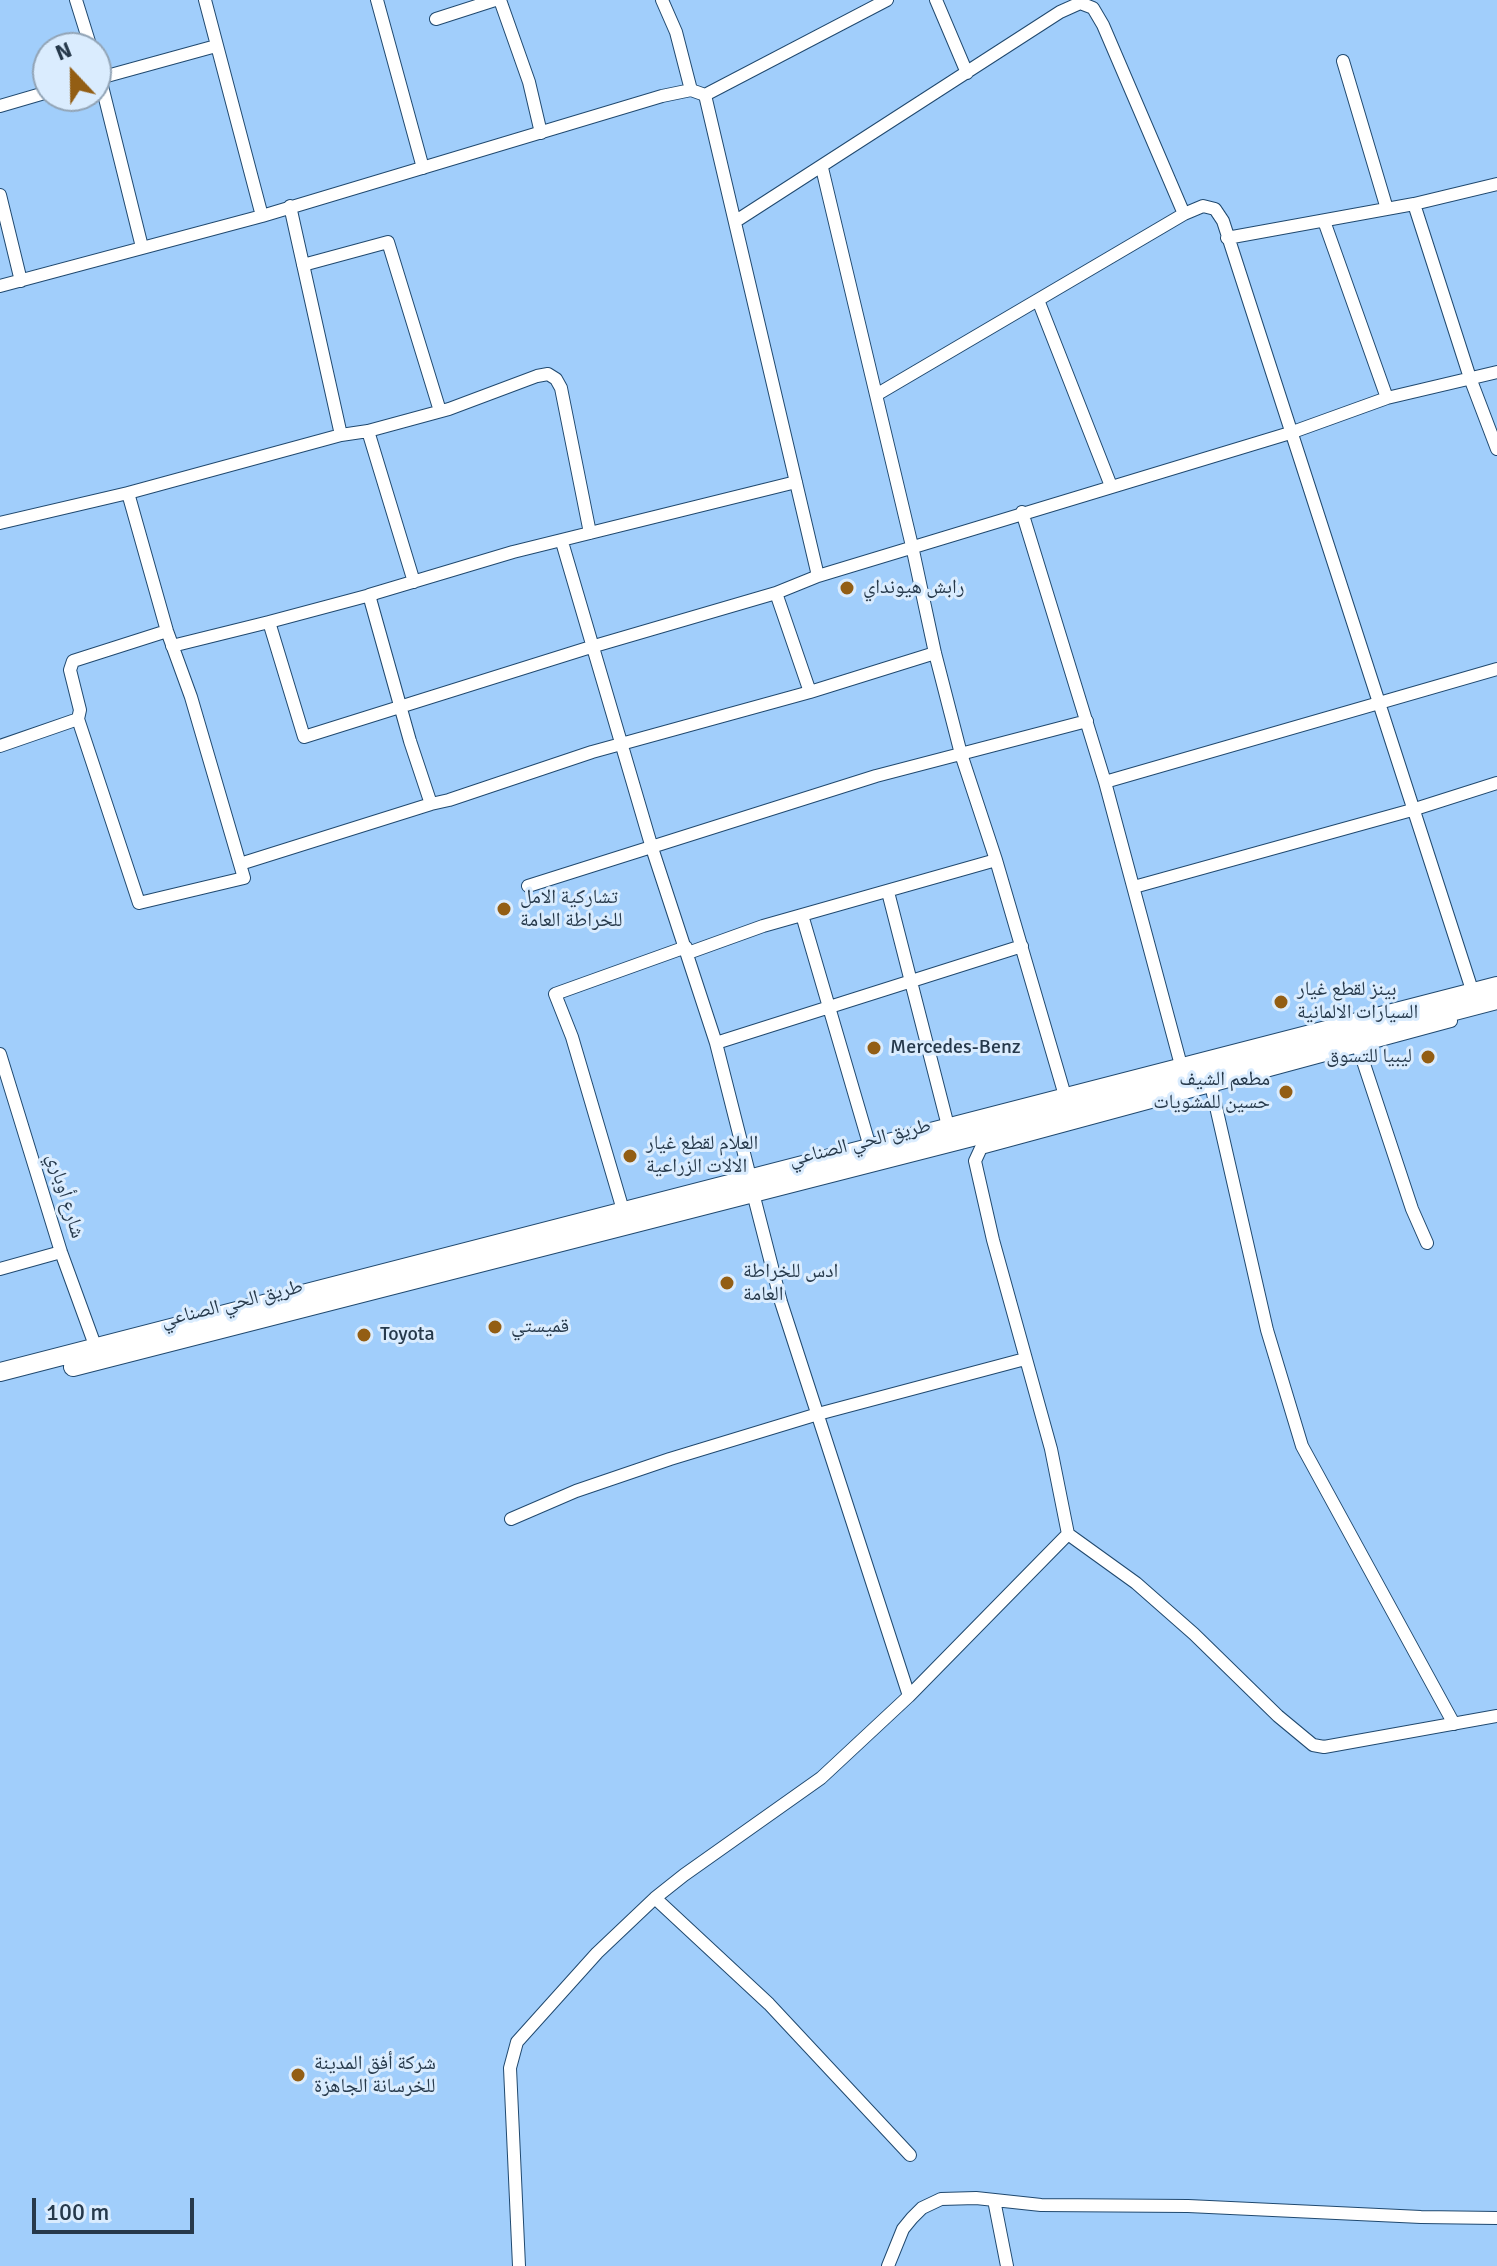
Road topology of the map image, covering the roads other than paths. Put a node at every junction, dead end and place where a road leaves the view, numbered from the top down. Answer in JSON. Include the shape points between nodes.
{"nodes":[{"id":1,"x":76,"y":0,"type":"edge"},
{"id":2,"x":205,"y":0,"type":"edge"},
{"id":3,"x":377,"y":0,"type":"edge"},
{"id":4,"x":498,"y":0,"type":"edge"},
{"id":5,"x":662,"y":0,"type":"edge"},
{"id":6,"x":887,"y":0,"type":"edge"},
{"id":7,"x":936,"y":0,"type":"edge"},
{"id":8,"x":1096,"y":4,"type":"edge"},
{"id":9,"x":436,"y":19,"type":"dead end"},
{"id":10,"x":86,"y":32,"type":"edge"},
{"id":11,"x":216,"y":46,"type":"junction"},
{"id":12,"x":1343,"y":61,"type":"dead end"},
{"id":13,"x":967,"y":73,"type":"junction"},
{"id":14,"x":112,"y":74,"type":"edge"},
{"id":15,"x":691,"y":90,"type":"junction"},
{"id":16,"x":705,"y":95,"type":"junction"},
{"id":17,"x":32,"y":97,"type":"edge"},
{"id":18,"x":0,"y":106,"type":"edge"},
{"id":19,"x":107,"y":112,"type":"edge"},
{"id":20,"x":541,"y":133,"type":"junction"},
{"id":21,"x":423,"y":168,"type":"junction"},
{"id":22,"x":822,"y":168,"type":"junction"},
{"id":23,"x":1497,"y":184,"type":"edge"},
{"id":24,"x":0,"y":195,"type":"edge"},
{"id":25,"x":1414,"y":204,"type":"junction"},
{"id":26,"x":290,"y":206,"type":"junction"},
{"id":27,"x":1387,"y":209,"type":"junction"},
{"id":28,"x":1184,"y":214,"type":"junction"},
{"id":29,"x":262,"y":216,"type":"junction"},
{"id":30,"x":736,"y":221,"type":"junction"},
{"id":31,"x":1324,"y":221,"type":"junction"},
{"id":32,"x":1227,"y":238,"type":"junction"},
{"id":33,"x":142,"y":247,"type":"junction"},
{"id":34,"x":303,"y":265,"type":"junction"},
{"id":35,"x":21,"y":281,"type":"junction"},
{"id":36,"x":0,"y":286,"type":"edge"},
{"id":37,"x":1038,"y":300,"type":"junction"},
{"id":38,"x":1497,"y":372,"type":"edge"},
{"id":39,"x":1470,"y":378,"type":"junction"},
{"id":40,"x":876,"y":395,"type":"junction"},
{"id":41,"x":1387,"y":398,"type":"junction"},
{"id":42,"x":440,"y":411,"type":"junction"},
{"id":43,"x":368,"y":431,"type":"junction"},
{"id":44,"x":1290,"y":433,"type":"junction"},
{"id":45,"x":341,"y":435,"type":"junction"},
{"id":46,"x":1497,"y":449,"type":"edge"},
{"id":47,"x":796,"y":482,"type":"junction"},
{"id":48,"x":1111,"y":486,"type":"junction"},
{"id":49,"x":128,"y":493,"type":"junction"},
{"id":50,"x":1022,"y":512,"type":"junction"},
{"id":51,"x":0,"y":523,"type":"edge"},
{"id":52,"x":590,"y":533,"type":"junction"},
{"id":53,"x":562,"y":542,"type":"junction"},
{"id":54,"x":912,"y":546,"type":"junction"},
{"id":55,"x":818,"y":576,"type":"junction"},
{"id":56,"x":414,"y":582,"type":"junction"},
{"id":57,"x":375,"y":593,"type":"junction"},
{"id":58,"x":776,"y":593,"type":"junction"},
{"id":59,"x":269,"y":622,"type":"junction"},
{"id":60,"x":167,"y":631,"type":"junction"},
{"id":61,"x":172,"y":646,"type":"junction"},
{"id":62,"x":591,"y":647,"type":"junction"},
{"id":63,"x":935,"y":653,"type":"junction"},
{"id":64,"x":1497,"y":669,"type":"edge"},
{"id":65,"x":810,"y":692,"type":"junction"},
{"id":66,"x":1379,"y":704,"type":"junction"},
{"id":67,"x":399,"y":706,"type":"junction"},
{"id":68,"x":78,"y":719,"type":"junction"},
{"id":69,"x":1087,"y":721,"type":"junction"},
{"id":70,"x":623,"y":744,"type":"junction"},
{"id":71,"x":0,"y":746,"type":"edge"},
{"id":72,"x":961,"y":754,"type":"junction"},
{"id":73,"x":1105,"y":782,"type":"junction"},
{"id":74,"x":1497,"y":783,"type":"edge"},
{"id":75,"x":431,"y":804,"type":"junction"},
{"id":76,"x":1412,"y":810,"type":"junction"},
{"id":77,"x":652,"y":848,"type":"junction"},
{"id":78,"x":996,"y":860,"type":"junction"},
{"id":79,"x":240,"y":864,"type":"junction"},
{"id":80,"x":528,"y":886,"type":"dead end"},
{"id":81,"x":1134,"y":887,"type":"junction"},
{"id":82,"x":888,"y":892,"type":"junction"},
{"id":83,"x":802,"y":915,"type":"junction"},
{"id":84,"x":1022,"y":946,"type":"junction"},
{"id":85,"x":687,"y":950,"type":"junction"},
{"id":86,"x":911,"y":981,"type":"junction"},
{"id":87,"x":1497,"y":986,"type":"edge"},
{"id":88,"x":1473,"y":993,"type":"junction"},
{"id":89,"x":1497,"y":1000,"type":"edge"},
{"id":90,"x":829,"y":1007,"type":"junction"},
{"id":91,"x":1497,"y":1009,"type":"edge"},
{"id":92,"x":716,"y":1043,"type":"junction"},
{"id":93,"x":1358,"y":1046,"type":"junction"},
{"id":94,"x":0,"y":1054,"type":"edge"},
{"id":95,"x":1182,"y":1069,"type":"junction"},
{"id":96,"x":1211,"y":1085,"type":"junction"},
{"id":97,"x":1066,"y":1099,"type":"junction"},
{"id":98,"x":948,"y":1126,"type":"junction"},
{"id":99,"x":970,"y":1138,"type":"junction"},
{"id":100,"x":870,"y":1147,"type":"junction"},
{"id":101,"x":975,"y":1161,"type":"junction"},
{"id":102,"x":752,"y":1185,"type":"junction"},
{"id":103,"x":623,"y":1210,"type":"junction"},
{"id":104,"x":1427,"y":1243,"type":"dead end"},
{"id":105,"x":61,"y":1252,"type":"junction"},
{"id":106,"x":0,"y":1269,"type":"edge"},
{"id":107,"x":96,"y":1348,"type":"junction"},
{"id":108,"x":1025,"y":1359,"type":"junction"},
{"id":109,"x":0,"y":1372,"type":"edge"},
{"id":110,"x":0,"y":1385,"type":"edge"},
{"id":111,"x":818,"y":1414,"type":"junction"},
{"id":112,"x":511,"y":1519,"type":"dead end"},
{"id":113,"x":1068,"y":1534,"type":"junction"},
{"id":114,"x":909,"y":1696,"type":"junction"},
{"id":115,"x":1497,"y":1716,"type":"edge"},
{"id":116,"x":1454,"y":1724,"type":"junction"},
{"id":117,"x":655,"y":1898,"type":"junction"},
{"id":118,"x":910,"y":2155,"type":"dead end"},
{"id":119,"x":994,"y":2200,"type":"junction"},
{"id":120,"x":1497,"y":2218,"type":"edge"},
{"id":121,"x":519,"y":2266,"type":"edge"},
{"id":122,"x":888,"y":2266,"type":"edge"},
{"id":123,"x":1007,"y":2266,"type":"edge"}],
"edges":[{"from":1,"to":10,"type":"street"},
{"from":2,"to":11,"type":"street"},
{"from":3,"to":21,"type":"street"},
{"from":4,"to":9,"type":"street"},
{"from":4,"to":20,"type":"street","via":[[529,82]]},
{"from":5,"to":15,"type":"street"},
{"from":6,"to":16,"type":"street"},
{"from":7,"to":13,"type":"street"},
{"from":8,"to":13,"type":"street","via":[[1080,3],[1060,12]]},
{"from":8,"to":28,"type":"street"},
{"from":11,"to":14,"type":"street"},
{"from":11,"to":29,"type":"street"},
{"from":12,"to":27,"type":"street"},
{"from":13,"to":22,"type":"street"},
{"from":15,"to":16,"type":"street"},
{"from":15,"to":20,"type":"street"},
{"from":16,"to":30,"type":"street"},
{"from":17,"to":18,"type":"street"},
{"from":19,"to":33,"type":"street"},
{"from":20,"to":21,"type":"street"},
{"from":21,"to":26,"type":"street"},
{"from":22,"to":30,"type":"street"},
{"from":22,"to":40,"type":"street"},
{"from":23,"to":25,"type":"street"},
{"from":24,"to":35,"type":"street"},
{"from":25,"to":27,"type":"street"},
{"from":25,"to":39,"type":"street"},
{"from":26,"to":29,"type":"street"},
{"from":26,"to":34,"type":"street"},
{"from":27,"to":31,"type":"street"},
{"from":28,"to":32,"type":"street","via":[[1203,206],[1215,209]]},
{"from":28,"to":37,"type":"street"},
{"from":29,"to":33,"type":"street"},
{"from":30,"to":47,"type":"street"},
{"from":31,"to":32,"type":"street"},
{"from":31,"to":41,"type":"street"},
{"from":32,"to":44,"type":"street"},
{"from":33,"to":35,"type":"street"},
{"from":34,"to":42,"type":"street","via":[[388,242]]},
{"from":34,"to":45,"type":"street"},
{"from":35,"to":36,"type":"street"},
{"from":37,"to":40,"type":"street"},
{"from":37,"to":48,"type":"street"},
{"from":38,"to":39,"type":"street"},
{"from":39,"to":41,"type":"street"},
{"from":39,"to":46,"type":"street"},
{"from":40,"to":54,"type":"street"},
{"from":41,"to":44,"type":"street"},
{"from":42,"to":43,"type":"street"},
{"from":42,"to":52,"type":"street","via":[[537,376],[556,379]]},
{"from":43,"to":45,"type":"street"},
{"from":43,"to":56,"type":"street"},
{"from":44,"to":48,"type":"street"},
{"from":44,"to":66,"type":"street"},
{"from":45,"to":49,"type":"street"},
{"from":47,"to":52,"type":"street"},
{"from":47,"to":55,"type":"street"},
{"from":48,"to":50,"type":"street"},
{"from":49,"to":51,"type":"street"},
{"from":49,"to":60,"type":"street"},
{"from":50,"to":54,"type":"street"},
{"from":50,"to":69,"type":"street"},
{"from":52,"to":53,"type":"street"},
{"from":53,"to":56,"type":"street"},
{"from":53,"to":62,"type":"street"},
{"from":54,"to":55,"type":"street"},
{"from":54,"to":63,"type":"street"},
{"from":55,"to":58,"type":"street"},
{"from":56,"to":57,"type":"street"},
{"from":57,"to":59,"type":"street"},
{"from":57,"to":67,"type":"street","via":[[369,595]]},
{"from":58,"to":62,"type":"street"},
{"from":58,"to":65,"type":"street"},
{"from":59,"to":61,"type":"street"},
{"from":59,"to":67,"type":"street","via":[[304,737]]},
{"from":60,"to":61,"type":"street"},
{"from":60,"to":68,"type":"street","via":[[73,661]]},
{"from":61,"to":79,"type":"street"},
{"from":62,"to":67,"type":"street"},
{"from":62,"to":70,"type":"street"},
{"from":63,"to":65,"type":"street"},
{"from":63,"to":72,"type":"street"},
{"from":64,"to":66,"type":"street"},
{"from":65,"to":70,"type":"street"},
{"from":66,"to":73,"type":"street"},
{"from":66,"to":76,"type":"street"},
{"from":67,"to":75,"type":"street"},
{"from":68,"to":71,"type":"street"},
{"from":68,"to":79,"type":"street","via":[[139,903],[244,878]]},
{"from":69,"to":72,"type":"street"},
{"from":69,"to":73,"type":"street"},
{"from":70,"to":75,"type":"street"},
{"from":70,"to":77,"type":"street"},
{"from":72,"to":77,"type":"street"},
{"from":72,"to":78,"type":"street"},
{"from":73,"to":81,"type":"street"},
{"from":74,"to":76,"type":"street"},
{"from":75,"to":79,"type":"street"},
{"from":76,"to":81,"type":"street"},
{"from":76,"to":88,"type":"street"},
{"from":77,"to":80,"type":"street"},
{"from":77,"to":85,"type":"street"},
{"from":78,"to":82,"type":"street"},
{"from":78,"to":84,"type":"street"},
{"from":81,"to":95,"type":"street"},
{"from":82,"to":83,"type":"street"},
{"from":82,"to":86,"type":"street"},
{"from":83,"to":85,"type":"street"},
{"from":83,"to":90,"type":"street"},
{"from":84,"to":86,"type":"street"},
{"from":84,"to":97,"type":"street"},
{"from":85,"to":92,"type":"street"},
{"from":85,"to":103,"type":"street","via":[[555,994]]},
{"from":86,"to":90,"type":"street"},
{"from":86,"to":98,"type":"street"},
{"from":87,"to":88,"type":"highway"},
{"from":88,"to":95,"type":"highway"},
{"from":89,"to":99,"type":"highway","name":"طريق الحي الصناعي"},
{"from":90,"to":92,"type":"street"},
{"from":90,"to":100,"type":"street"},
{"from":91,"to":93,"type":"street"},
{"from":92,"to":102,"type":"street"},
{"from":93,"to":96,"type":"street"},
{"from":93,"to":104,"type":"street"},
{"from":94,"to":105,"type":"street","name":"شارع أوباري"},
{"from":95,"to":97,"type":"highway"},
{"from":96,"to":101,"type":"street","via":[[985,1145]]},
{"from":96,"to":116,"type":"street","via":[[1267,1330],[1302,1446]]},
{"from":97,"to":98,"type":"highway"},
{"from":98,"to":100,"type":"highway"},
{"from":99,"to":101,"type":"street"},
{"from":99,"to":102,"type":"highway","name":"طريق الحي الصناعي"},
{"from":100,"to":102,"type":"highway"},
{"from":101,"to":108,"type":"street"},
{"from":102,"to":103,"type":"highway"},
{"from":102,"to":110,"type":"highway","name":"طريق الحي الصناعي"},
{"from":102,"to":111,"type":"street","via":[[781,1302]]},
{"from":103,"to":107,"type":"highway"},
{"from":105,"to":106,"type":"street"},
{"from":105,"to":107,"type":"street","name":"شارع أوباري"},
{"from":107,"to":109,"type":"highway"},
{"from":108,"to":111,"type":"street"},
{"from":108,"to":113,"type":"street"},
{"from":111,"to":112,"type":"street","via":[[576,1491]]},
{"from":111,"to":114,"type":"street"},
{"from":113,"to":114,"type":"street"},
{"from":113,"to":116,"type":"street","via":[[1183,1623],[1313,1745]]},
{"from":114,"to":117,"type":"street","via":[[821,1778]]},
{"from":115,"to":116,"type":"street"},
{"from":117,"to":118,"type":"street","via":[[769,2004]]},
{"from":117,"to":121,"type":"street","via":[[544,2011],[512,2055]]},
{"from":119,"to":120,"type":"street"},
{"from":119,"to":122,"type":"street","via":[[941,2199],[922,2208],[903,2229]]},
{"from":119,"to":123,"type":"street"}]}
